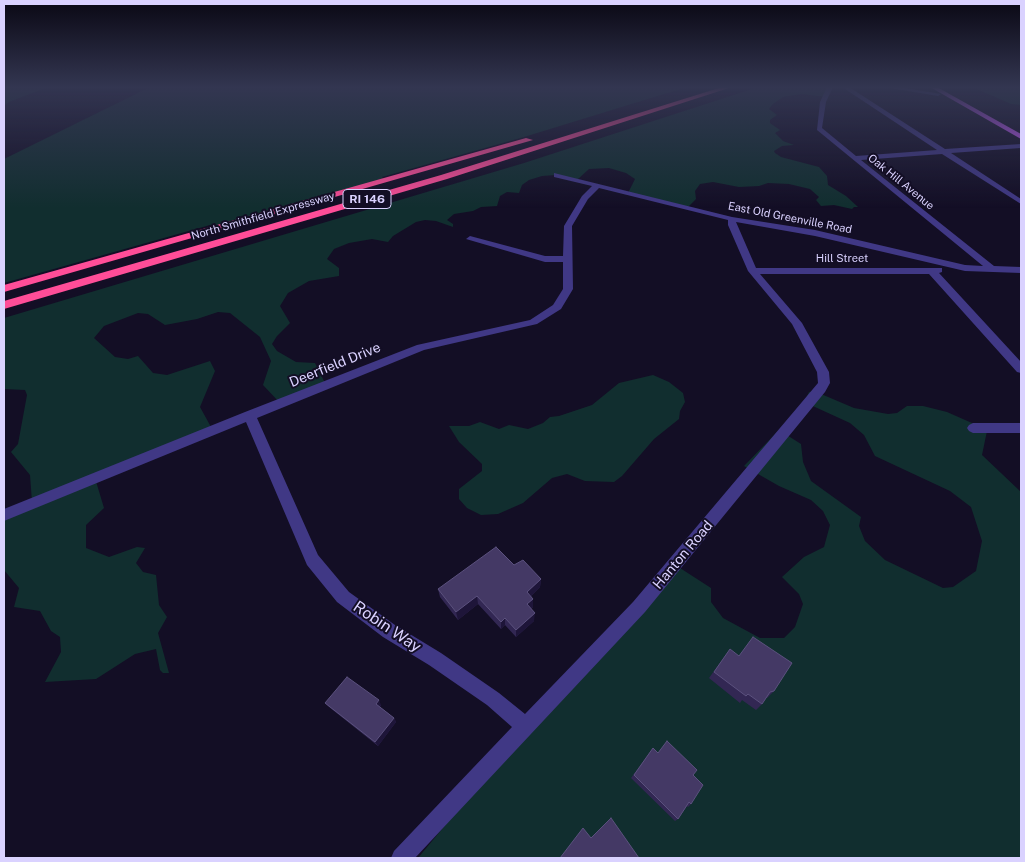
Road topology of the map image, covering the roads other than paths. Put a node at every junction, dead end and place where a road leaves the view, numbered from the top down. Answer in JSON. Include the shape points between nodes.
{"nodes":[{"id":1,"x":568,"y":127,"type":"edge"},
{"id":2,"x":602,"y":127,"type":"edge"},
{"id":3,"x":820,"y":127,"type":"edge"},
{"id":4,"x":906,"y":127,"type":"edge"},
{"id":5,"x":1003,"y":127,"type":"edge"},
{"id":6,"x":1021,"y":137,"type":"edge"},
{"id":7,"x":1021,"y":146,"type":"edge"},
{"id":8,"x":944,"y":152,"type":"junction"},
{"id":9,"x":854,"y":158,"type":"junction"},
{"id":10,"x":557,"y":175,"type":"dead end"},
{"id":11,"x":597,"y":185,"type":"junction"},
{"id":12,"x":1021,"y":202,"type":"edge"},
{"id":13,"x":732,"y":219,"type":"junction"},
{"id":14,"x":470,"y":239,"type":"dead end"},
{"id":15,"x":569,"y":259,"type":"junction"},
{"id":16,"x":965,"y":268,"type":"junction"},
{"id":17,"x":991,"y":268,"type":"junction"},
{"id":18,"x":1021,"y":270,"type":"edge"},
{"id":19,"x":753,"y":271,"type":"junction"},
{"id":20,"x":932,"y":271,"type":"junction"},
{"id":21,"x":4,"y":289,"type":"edge"},
{"id":22,"x":4,"y":305,"type":"edge"},
{"id":23,"x":1021,"y":369,"type":"edge"},
{"id":24,"x":249,"y":415,"type":"junction"},
{"id":25,"x":973,"y":428,"type":"dead end"},
{"id":26,"x":1021,"y":428,"type":"edge"},
{"id":27,"x":4,"y":515,"type":"edge"},
{"id":28,"x":525,"y":726,"type":"junction"},
{"id":29,"x":401,"y":858,"type":"edge"}],
"edges":[{"from":1,"to":21,"type":"highway","name":"North Smithfield Expressway","number":"RI 146"},
{"from":2,"to":22,"type":"highway","name":"North Smithfield Expressway","number":"RI 146","via":[[444,177]]},
{"from":3,"to":9,"type":"street","name":"Oak Hill Avenue"},
{"from":4,"to":8,"type":"street"},
{"from":5,"to":6,"type":"main road"},
{"from":7,"to":8,"type":"street"},
{"from":8,"to":9,"type":"street"},
{"from":8,"to":12,"type":"street"},
{"from":9,"to":17,"type":"street","name":"Oak Hill Avenue"},
{"from":10,"to":11,"type":"street","name":"East Old Greenville Road"},
{"from":11,"to":13,"type":"street","name":"East Old Greenville Road"},
{"from":11,"to":15,"type":"street","name":"Deerfield Drive","via":[[568,226]]},
{"from":13,"to":16,"type":"street","name":"East Old Greenville Road","via":[[815,233]]},
{"from":13,"to":19,"type":"street","name":"Hanton Road"},
{"from":14,"to":15,"type":"street","via":[[545,258]]},
{"from":15,"to":24,"type":"street","name":"Deerfield Drive","via":[[568,289],[557,307],[534,322],[421,347]]},
{"from":16,"to":17,"type":"street","name":"East Old Greenville Road"},
{"from":16,"to":20,"type":"street","name":"Hill Street"},
{"from":17,"to":18,"type":"street","name":"East Old Greenville Road"},
{"from":19,"to":20,"type":"street","name":"Hill Street"},
{"from":19,"to":28,"type":"street","name":"Hanton Road","via":[[797,323],[823,372],[824,383],[639,607]]},
{"from":20,"to":23,"type":"street"},
{"from":24,"to":27,"type":"street","name":"Deerfield Drive"},
{"from":24,"to":28,"type":"street","name":"Robin Way","via":[[312,560],[343,597],[493,699]]},
{"from":25,"to":26,"type":"street"},
{"from":28,"to":29,"type":"street","name":"Hanton Road"}]}
